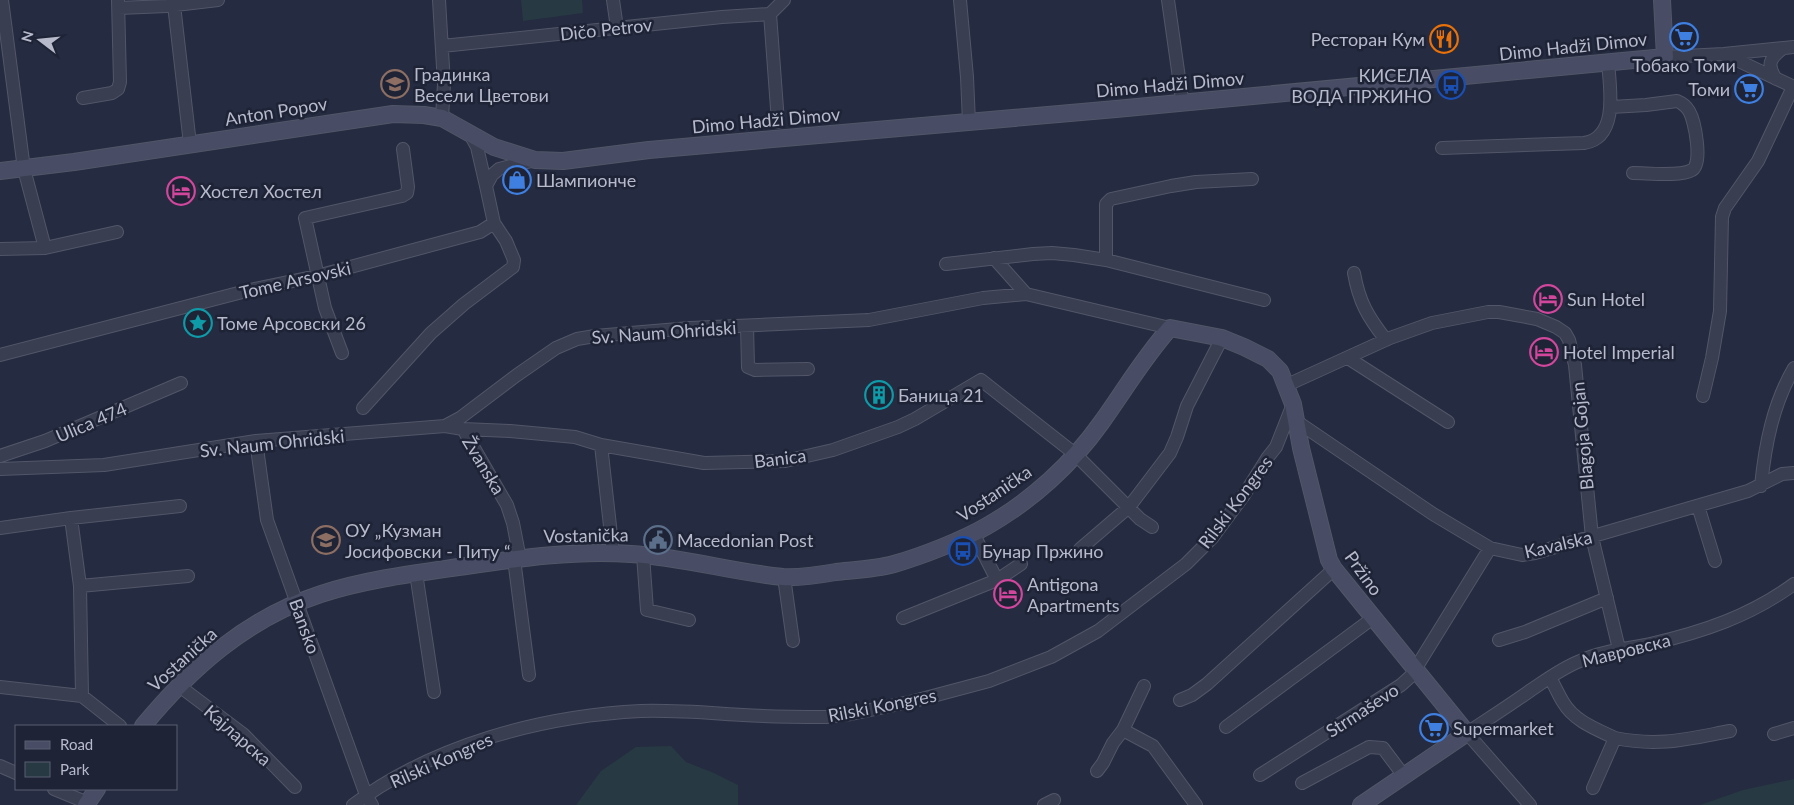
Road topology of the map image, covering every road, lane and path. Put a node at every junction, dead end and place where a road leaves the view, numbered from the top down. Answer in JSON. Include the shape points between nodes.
{"nodes":[{"id":1,"x":218,"y":0,"type":"edge"},
{"id":2,"x":439,"y":0,"type":"edge"},
{"id":3,"x":614,"y":0,"type":"edge"},
{"id":4,"x":784,"y":0,"type":"edge"},
{"id":5,"x":960,"y":0,"type":"edge"},
{"id":6,"x":1168,"y":0,"type":"edge"},
{"id":7,"x":1662,"y":0,"type":"edge"},
{"id":8,"x":2,"y":1,"type":"edge"},
{"id":9,"x":118,"y":4,"type":"edge"},
{"id":10,"x":174,"y":5,"type":"junction"},
{"id":11,"x":770,"y":14,"type":"junction"},
{"id":12,"x":617,"y":28,"type":"junction"},
{"id":13,"x":442,"y":46,"type":"junction"},
{"id":14,"x":1788,"y":48,"type":"edge"},
{"id":15,"x":1724,"y":54,"type":"junction"},
{"id":16,"x":1665,"y":57,"type":"junction"},
{"id":17,"x":1608,"y":63,"type":"junction"},
{"id":18,"x":1776,"y":79,"type":"junction"},
{"id":19,"x":1793,"y":87,"type":"edge"},
{"id":20,"x":83,"y":98,"type":"dead end"},
{"id":21,"x":1182,"y":99,"type":"dead end"},
{"id":22,"x":1611,"y":107,"type":"junction"},
{"id":23,"x":442,"y":118,"type":"junction"},
{"id":24,"x":778,"y":122,"type":"dead end"},
{"id":25,"x":969,"y":122,"type":"junction"},
{"id":26,"x":471,"y":136,"type":"junction"},
{"id":27,"x":190,"y":144,"type":"junction"},
{"id":28,"x":1442,"y":148,"type":"dead end"},
{"id":29,"x":402,"y":149,"type":"dead end"},
{"id":30,"x":542,"y":160,"type":"junction"},
{"id":31,"x":24,"y":168,"type":"junction"},
{"id":32,"x":0,"y":171,"type":"edge"},
{"id":33,"x":1634,"y":173,"type":"dead end"},
{"id":34,"x":1252,"y":179,"type":"dead end"},
{"id":35,"x":486,"y":186,"type":"junction"},
{"id":36,"x":494,"y":223,"type":"junction"},
{"id":37,"x":116,"y":232,"type":"dead end"},
{"id":38,"x":45,"y":248,"type":"junction"},
{"id":39,"x":0,"y":249,"type":"edge"},
{"id":40,"x":994,"y":258,"type":"junction"},
{"id":41,"x":1106,"y":260,"type":"junction"},
{"id":42,"x":946,"y":264,"type":"dead end"},
{"id":43,"x":1354,"y":274,"type":"dead end"},
{"id":44,"x":317,"y":276,"type":"junction"},
{"id":45,"x":1026,"y":294,"type":"junction"},
{"id":46,"x":1264,"y":300,"type":"dead end"},
{"id":47,"x":747,"y":326,"type":"junction"},
{"id":48,"x":1170,"y":328,"type":"junction"},
{"id":49,"x":1222,"y":338,"type":"junction"},
{"id":50,"x":1386,"y":340,"type":"junction"},
{"id":51,"x":342,"y":353,"type":"dead end"},
{"id":52,"x":0,"y":355,"type":"edge"},
{"id":53,"x":1348,"y":358,"type":"junction"},
{"id":54,"x":1794,"y":368,"type":"edge"},
{"id":55,"x":808,"y":369,"type":"dead end"},
{"id":56,"x":181,"y":383,"type":"dead end"},
{"id":57,"x":1287,"y":385,"type":"junction"},
{"id":58,"x":1703,"y":396,"type":"dead end"},
{"id":59,"x":1292,"y":404,"type":"junction"},
{"id":60,"x":363,"y":408,"type":"dead end"},
{"id":61,"x":1448,"y":422,"type":"dead end"},
{"id":62,"x":445,"y":426,"type":"junction"},
{"id":63,"x":462,"y":429,"type":"junction"},
{"id":64,"x":1297,"y":429,"type":"junction"},
{"id":65,"x":256,"y":441,"type":"junction"},
{"id":66,"x":601,"y":445,"type":"junction"},
{"id":67,"x":1276,"y":447,"type":"junction"},
{"id":68,"x":1075,"y":454,"type":"junction"},
{"id":69,"x":0,"y":456,"type":"edge"},
{"id":70,"x":0,"y":469,"type":"edge"},
{"id":71,"x":1794,"y":473,"type":"edge"},
{"id":72,"x":1761,"y":486,"type":"junction"},
{"id":73,"x":180,"y":506,"type":"dead end"},
{"id":74,"x":1698,"y":506,"type":"junction"},
{"id":75,"x":1129,"y":507,"type":"junction"},
{"id":76,"x":71,"y":518,"type":"junction"},
{"id":77,"x":1152,"y":527,"type":"dead end"},
{"id":78,"x":0,"y":528,"type":"edge"},
{"id":79,"x":973,"y":533,"type":"junction"},
{"id":80,"x":1592,"y":537,"type":"junction"},
{"id":81,"x":1490,"y":548,"type":"junction"},
{"id":82,"x":1080,"y":550,"type":"dead end"},
{"id":83,"x":613,"y":553,"type":"junction"},
{"id":84,"x":643,"y":555,"type":"junction"},
{"id":85,"x":517,"y":559,"type":"junction"},
{"id":86,"x":1714,"y":561,"type":"dead end"},
{"id":87,"x":1021,"y":564,"type":"dead end"},
{"id":88,"x":1334,"y":569,"type":"junction"},
{"id":89,"x":416,"y":574,"type":"junction"},
{"id":90,"x":188,"y":576,"type":"dead end"},
{"id":91,"x":784,"y":577,"type":"junction"},
{"id":92,"x":997,"y":580,"type":"junction"},
{"id":93,"x":1794,"y":584,"type":"edge"},
{"id":94,"x":80,"y":586,"type":"junction"},
{"id":95,"x":1607,"y":598,"type":"junction"},
{"id":96,"x":296,"y":603,"type":"junction"},
{"id":97,"x":903,"y":618,"type":"dead end"},
{"id":98,"x":1373,"y":618,"type":"junction"},
{"id":99,"x":689,"y":620,"type":"dead end"},
{"id":100,"x":1499,"y":640,"type":"dead end"},
{"id":101,"x":793,"y":641,"type":"dead end"},
{"id":102,"x":1619,"y":649,"type":"junction"},
{"id":103,"x":1414,"y":670,"type":"junction"},
{"id":104,"x":529,"y":675,"type":"dead end"},
{"id":105,"x":1550,"y":678,"type":"junction"},
{"id":106,"x":178,"y":685,"type":"junction"},
{"id":107,"x":1144,"y":686,"type":"dead end"},
{"id":108,"x":0,"y":687,"type":"edge"},
{"id":109,"x":434,"y":692,"type":"dead end"},
{"id":110,"x":82,"y":696,"type":"junction"},
{"id":111,"x":1180,"y":700,"type":"dead end"},
{"id":112,"x":119,"y":725,"type":"edge"},
{"id":113,"x":143,"y":725,"type":"edge"},
{"id":114,"x":1226,"y":727,"type":"dead end"},
{"id":115,"x":1794,"y":728,"type":"edge"},
{"id":116,"x":1123,"y":730,"type":"junction"},
{"id":117,"x":1730,"y":731,"type":"dead end"},
{"id":118,"x":1467,"y":733,"type":"junction"},
{"id":119,"x":1774,"y":734,"type":"dead end"},
{"id":120,"x":1615,"y":738,"type":"junction"},
{"id":121,"x":0,"y":766,"type":"edge"},
{"id":122,"x":1096,"y":771,"type":"dead end"},
{"id":123,"x":15,"y":773,"type":"edge"},
{"id":124,"x":1260,"y":775,"type":"dead end"},
{"id":125,"x":1404,"y":776,"type":"junction"},
{"id":126,"x":1302,"y":782,"type":"dead end"},
{"id":127,"x":295,"y":788,"type":"dead end"},
{"id":128,"x":1593,"y":788,"type":"dead end"},
{"id":129,"x":56,"y":790,"type":"edge"},
{"id":130,"x":96,"y":790,"type":"edge"},
{"id":131,"x":369,"y":800,"type":"edge"},
{"id":132,"x":1528,"y":801,"type":"edge"},
{"id":133,"x":87,"y":804,"type":"edge"},
{"id":134,"x":352,"y":805,"type":"edge"},
{"id":135,"x":1196,"y":805,"type":"edge"},
{"id":136,"x":1361,"y":805,"type":"edge"},
{"id":137,"x":1514,"y":805,"type":"edge"}],
"edges":[{"from":1,"to":10,"type":"street"},
{"from":2,"to":13,"type":"street"},
{"from":3,"to":12,"type":"street"},
{"from":4,"to":11,"type":"street"},
{"from":5,"to":25,"type":"street"},
{"from":6,"to":21,"type":"street"},
{"from":7,"to":16,"type":"street"},
{"from":8,"to":31,"type":"street"},
{"from":9,"to":10,"type":"street"},
{"from":9,"to":20,"type":"street","via":[[118,89]]},
{"from":10,"to":27,"type":"street"},
{"from":11,"to":12,"type":"street","name":"Dičo Petrov"},
{"from":11,"to":24,"type":"street"},
{"from":12,"to":13,"type":"street","name":"Dičo Petrov"},
{"from":13,"to":23,"type":"street"},
{"from":14,"to":15,"type":"street","name":"Dimo Hadži Dimov"},
{"from":14,"to":18,"type":"street","via":[[1774,55],[1771,61],[1770,69]]},
{"from":15,"to":16,"type":"street","name":"Dimo Hadži Dimov"},
{"from":15,"to":18,"type":"street"},
{"from":16,"to":17,"type":"street","name":"Dimo Hadži Dimov"},
{"from":17,"to":22,"type":"street"},
{"from":17,"to":25,"type":"street","name":"Dimo Hadži Dimov"},
{"from":18,"to":19,"type":"street"},
{"from":19,"to":58,"type":"street","via":[[1758,161],[1722,217],[1720,311]]},
{"from":22,"to":28,"type":"street","via":[[1608,122],[1594,140],[1587,143]]},
{"from":22,"to":33,"type":"street","via":[[1677,101],[1689,111],[1694,124],[1698,161],[1694,169],[1673,174]]},
{"from":23,"to":26,"type":"street","name":"Anton Popov"},
{"from":23,"to":27,"type":"street","name":"Anton Popov","via":[[393,114]]},
{"from":25,"to":30,"type":"street","name":"Dimo Hadži Dimov"},
{"from":26,"to":30,"type":"street","name":"Anton Popov","via":[[494,147]]},
{"from":26,"to":35,"type":"street","via":[[477,147]]},
{"from":27,"to":31,"type":"street","name":"Anton Popov"},
{"from":29,"to":44,"type":"street","via":[[407,193],[305,218]]},
{"from":30,"to":35,"type":"street","via":[[499,169]]},
{"from":31,"to":32,"type":"street","name":"Anton Popov"},
{"from":31,"to":38,"type":"street"},
{"from":34,"to":41,"type":"street","via":[[1196,182],[1111,199],[1106,204]]},
{"from":35,"to":36,"type":"street"},
{"from":36,"to":44,"type":"street","name":"Tome Arsovski","via":[[480,232]]},
{"from":36,"to":60,"type":"street","via":[[506,241],[514,260],[513,266],[431,333]]},
{"from":37,"to":38,"type":"street"},
{"from":38,"to":39,"type":"street"},
{"from":40,"to":41,"type":"street","via":[[1052,254]]},
{"from":40,"to":42,"type":"street"},
{"from":40,"to":45,"type":"street"},
{"from":41,"to":46,"type":"street"},
{"from":43,"to":50,"type":"street","via":[[1361,304]]},
{"from":44,"to":51,"type":"street"},
{"from":44,"to":52,"type":"street","name":"Tome Arsovski","via":[[250,290]]},
{"from":45,"to":47,"type":"street","name":"Sv. Naum Ohridski","via":[[983,298],[869,320]]},
{"from":45,"to":48,"type":"street","name":"Sv. Naum Ohridski"},
{"from":47,"to":55,"type":"street","via":[[748,367],[754,370]]},
{"from":47,"to":62,"type":"street","name":"Sv. Naum Ohridski","via":[[673,329],[577,339],[556,348]]},
{"from":48,"to":49,"type":"street","name":"Pržino"},
{"from":48,"to":68,"type":"street","name":"Vostanička"},
{"from":49,"to":57,"type":"street","name":"Pržino","via":[[1268,359],[1280,371]]},
{"from":49,"to":75,"type":"street","via":[[1187,406],[1170,454]]},
{"from":50,"to":53,"type":"street","name":"Blagoja Gojan"},
{"from":50,"to":80,"type":"street","name":"Blagoja Gojan","via":[[1432,323],[1488,312],[1537,319],[1565,333],[1576,365]]},
{"from":53,"to":57,"type":"street","name":"Blagoja Gojan"},
{"from":53,"to":61,"type":"street"},
{"from":54,"to":72,"type":"street","via":[[1776,404]]},
{"from":56,"to":69,"type":"street","name":"Ulica 474","via":[[45,441]]},
{"from":57,"to":59,"type":"street","name":"Pržino"},
{"from":59,"to":64,"type":"street","name":"Pržino"},
{"from":59,"to":67,"type":"street","name":"Rilski Kongres"},
{"from":62,"to":63,"type":"street","name":"Banica"},
{"from":62,"to":65,"type":"street","name":"Sv. Naum Ohridski"},
{"from":63,"to":66,"type":"street","name":"Banica","via":[[542,433],[575,437]]},
{"from":63,"to":85,"type":"street","name":"Žvanska","via":[[507,505],[513,523]]},
{"from":64,"to":67,"type":"street","name":"Rilski Kongres"},
{"from":64,"to":81,"type":"street","name":"Kavalska"},
{"from":64,"to":88,"type":"street","name":"Pržino"},
{"from":65,"to":70,"type":"street","name":"Sv. Naum Ohridski","via":[[104,465]]},
{"from":65,"to":96,"type":"street","name":"Bansko","via":[[267,520]]},
{"from":66,"to":68,"type":"street","name":"Banica","via":[[704,462],[785,461],[834,450],[898,427],[981,380]]},
{"from":66,"to":83,"type":"street"},
{"from":67,"to":131,"type":"street","name":"Rilski Kongres","via":[[1212,538],[1186,564],[1098,631],[1020,671],[914,701],[826,717],[665,711],[591,716],[542,725],[469,744],[414,768]]},
{"from":68,"to":75,"type":"street"},
{"from":68,"to":79,"type":"street","name":"Vostanička","via":[[1030,496]]},
{"from":71,"to":72,"type":"street","name":"Kavalska","via":[[1782,474]]},
{"from":72,"to":74,"type":"street","name":"Kavalska"},
{"from":73,"to":76,"type":"street"},
{"from":74,"to":80,"type":"street","name":"Kavalska"},
{"from":74,"to":86,"type":"street"},
{"from":75,"to":77,"type":"street"},
{"from":75,"to":82,"type":"street"},
{"from":76,"to":78,"type":"street"},
{"from":76,"to":94,"type":"street"},
{"from":79,"to":91,"type":"street","name":"Vostanička","via":[[894,564]]},
{"from":79,"to":92,"type":"street"},
{"from":80,"to":81,"type":"street","name":"Kavalska","via":[[1522,555]]},
{"from":80,"to":95,"type":"street","name":"Blagoja Gojan"},
{"from":81,"to":103,"type":"street","name":"Strmaševo"},
{"from":83,"to":84,"type":"street","name":"Vostanička"},
{"from":83,"to":85,"type":"street","name":"Vostanička"},
{"from":84,"to":91,"type":"street","name":"Vostanička"},
{"from":84,"to":99,"type":"street","via":[[647,610]]},
{"from":85,"to":89,"type":"street","name":"Vostanička"},
{"from":85,"to":104,"type":"street","name":"Žvanska"},
{"from":87,"to":92,"type":"street"},
{"from":88,"to":98,"type":"street","name":"Pržino"},
{"from":88,"to":111,"type":"street","via":[[1207,684]]},
{"from":89,"to":96,"type":"street","name":"Vostanička","via":[[346,587]]},
{"from":89,"to":109,"type":"street"},
{"from":90,"to":94,"type":"street"},
{"from":91,"to":101,"type":"street"},
{"from":92,"to":97,"type":"street"},
{"from":93,"to":102,"type":"street","name":"Мавровска","via":[[1747,614],[1701,631]]},
{"from":94,"to":110,"type":"street"},
{"from":95,"to":100,"type":"street"},
{"from":95,"to":102,"type":"street","name":"Blagoja Gojan"},
{"from":96,"to":106,"type":"street","name":"Vostanička","via":[[242,633]]},
{"from":96,"to":131,"type":"street","name":"Bansko"},
{"from":98,"to":103,"type":"street","name":"Pržino"},
{"from":98,"to":114,"type":"street"},
{"from":102,"to":105,"type":"street","name":"Мавровска","via":[[1580,661]]},
{"from":103,"to":118,"type":"street","name":"Pržino"},
{"from":103,"to":124,"type":"street","name":"Strmaševo","via":[[1401,685]]},
{"from":105,"to":118,"type":"street","name":"Мавровска"},
{"from":105,"to":120,"type":"street","via":[[1563,702],[1580,720]]},
{"from":106,"to":113,"type":"street","name":"Vostanička"},
{"from":106,"to":127,"type":"street","name":"Кајларска","via":[[243,734]]},
{"from":107,"to":116,"type":"street"},
{"from":108,"to":110,"type":"street"},
{"from":110,"to":112,"type":"street"},
{"from":115,"to":119,"type":"street"},
{"from":116,"to":122,"type":"street"},
{"from":116,"to":135,"type":"street","via":[[1153,746]]},
{"from":117,"to":120,"type":"street","via":[[1655,743]]},
{"from":118,"to":125,"type":"street"},
{"from":118,"to":132,"type":"street","name":"Pržino"},
{"from":120,"to":128,"type":"street"},
{"from":121,"to":123,"type":"street"},
{"from":125,"to":126,"type":"street","via":[[1383,748],[1369,747]]},
{"from":125,"to":136,"type":"street"},
{"from":129,"to":133,"type":"street"},
{"from":130,"to":133,"type":"street"},
{"from":131,"to":134,"type":"street","name":"Rilski Kongres"},
{"from":132,"to":137,"type":"street"}]}
